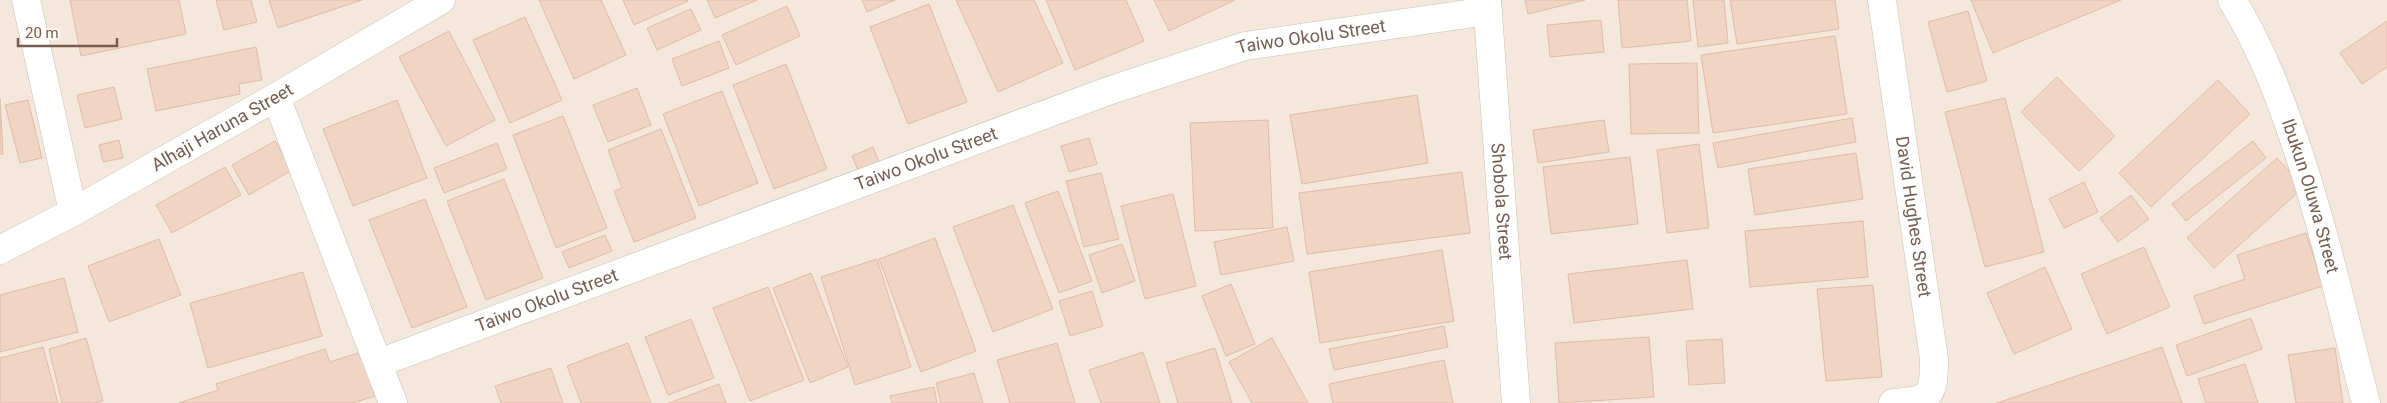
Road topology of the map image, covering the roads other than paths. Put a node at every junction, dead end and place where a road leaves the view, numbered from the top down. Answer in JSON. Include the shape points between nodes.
{"nodes":[{"id":1,"x":26,"y":0,"type":"edge"},
{"id":2,"x":441,"y":0,"type":"edge"},
{"id":3,"x":1882,"y":0,"type":"edge"},
{"id":4,"x":2232,"y":0,"type":"edge"},
{"id":5,"x":1487,"y":6,"type":"edge"},
{"id":6,"x":276,"y":97,"type":"junction"},
{"id":7,"x":73,"y":212,"type":"junction"},
{"id":8,"x":0,"y":250,"type":"edge"},
{"id":9,"x":379,"y":363,"type":"junction"},
{"id":10,"x":393,"y":403,"type":"edge"},
{"id":11,"x":1516,"y":403,"type":"edge"},
{"id":12,"x":1893,"y":403,"type":"edge"},
{"id":13,"x":2366,"y":403,"type":"edge"}],
"edges":[{"from":1,"to":7,"type":"street"},
{"from":2,"to":6,"type":"street","name":"Alhaji Haruna Street"},
{"from":3,"to":12,"type":"street","name":"David Hughes Street","via":[[1934,359],[1934,383],[1928,394],[1920,401]]},
{"from":4,"to":13,"type":"street","name":"Ibukun Oluwa Street","via":[[2253,33],[2288,120],[2324,232]]},
{"from":5,"to":9,"type":"street","name":"Taiwo Okolu Street","via":[[1236,49],[1108,90]]},
{"from":5,"to":11,"type":"street","name":"Shobola Street"},
{"from":6,"to":7,"type":"street","name":"Alhaji Haruna Street"},
{"from":6,"to":9,"type":"street"},
{"from":7,"to":8,"type":"street","name":"Alhaji Haruna Street"},
{"from":9,"to":10,"type":"street"}]}
